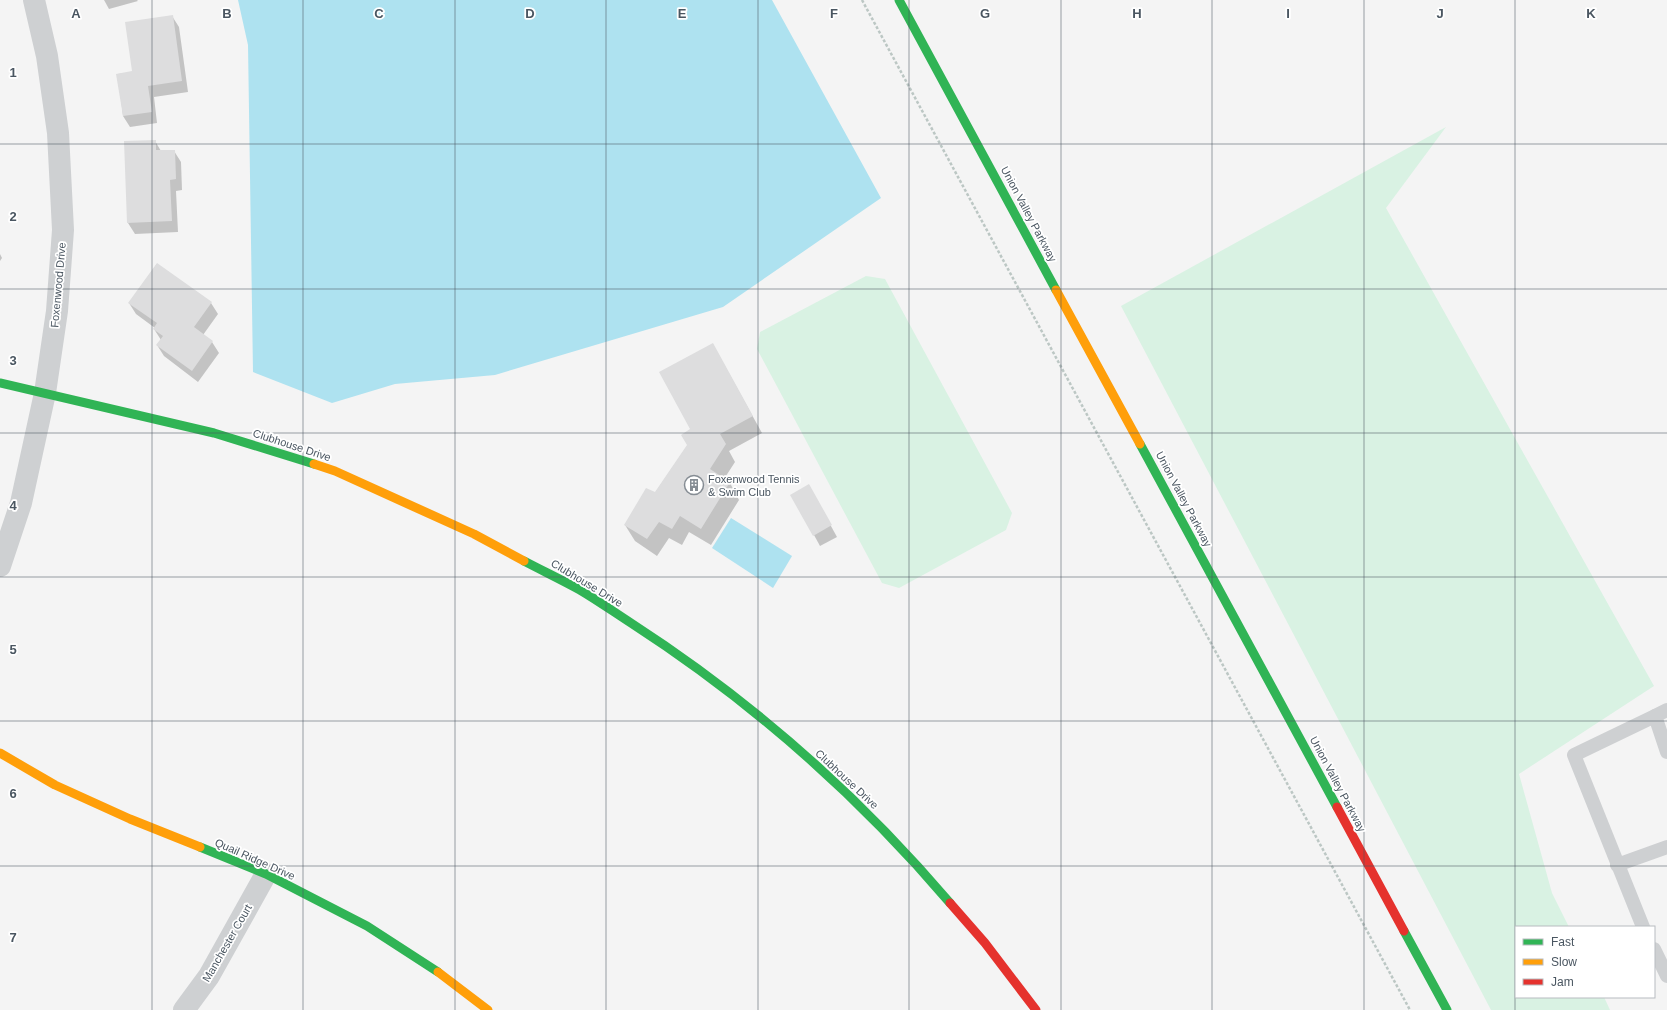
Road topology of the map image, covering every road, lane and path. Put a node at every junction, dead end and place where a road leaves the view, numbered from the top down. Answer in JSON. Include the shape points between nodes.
{"nodes":[{"id":1,"x":34,"y":0,"type":"edge"},
{"id":2,"x":862,"y":0,"type":"edge"},
{"id":3,"x":899,"y":0,"type":"edge"},
{"id":4,"x":0,"y":383,"type":"edge"},
{"id":5,"x":45,"y":393,"type":"junction"},
{"id":6,"x":0,"y":566,"type":"edge"},
{"id":7,"x":1661,"y":713,"type":"edge"},
{"id":8,"x":1667,"y":752,"type":"edge"},
{"id":9,"x":0,"y":753,"type":"edge"},
{"id":10,"x":1667,"y":847,"type":"edge"},
{"id":11,"x":1617,"y":865,"type":"junction"},
{"id":12,"x":266,"y":874,"type":"junction"},
{"id":13,"x":1643,"y":926,"type":"edge"},
{"id":14,"x":1655,"y":952,"type":"edge"},
{"id":15,"x":1667,"y":976,"type":"edge"},
{"id":16,"x":184,"y":1010,"type":"edge"},
{"id":17,"x":488,"y":1010,"type":"edge"},
{"id":18,"x":1036,"y":1010,"type":"edge"},
{"id":19,"x":1410,"y":1010,"type":"edge"},
{"id":20,"x":1447,"y":1010,"type":"edge"}],
"edges":[{"from":1,"to":5,"type":"street","name":"Foxenwood Drive","via":[[47,56],[58,134],[63,230],[58,311]]},
{"from":2,"to":19,"type":"path"},
{"from":3,"to":20,"type":"street","name":"Union Valley Parkway"},
{"from":4,"to":5,"type":"street","name":"Clubhouse Drive"},
{"from":5,"to":6,"type":"street","name":"Foxenwood Drive","via":[[22,503]]},
{"from":5,"to":18,"type":"street","name":"Clubhouse Drive","via":[[214,433],[335,471],[474,534],[581,591],[665,645],[753,710],[838,785],[916,863],[985,943]]},
{"from":7,"to":8,"type":"lane"},
{"from":7,"to":11,"type":"lane","via":[[1574,755]]},
{"from":9,"to":12,"type":"street","name":"Quail Ridge Drive","via":[[55,785],[123,816]]},
{"from":10,"to":11,"type":"lane"},
{"from":11,"to":13,"type":"lane"},
{"from":12,"to":16,"type":"street","name":"Manchester Court","via":[[209,976]]},
{"from":12,"to":17,"type":"street","name":"Quail Ridge Drive","via":[[367,926],[446,978]]},
{"from":14,"to":15,"type":"lane"}]}
